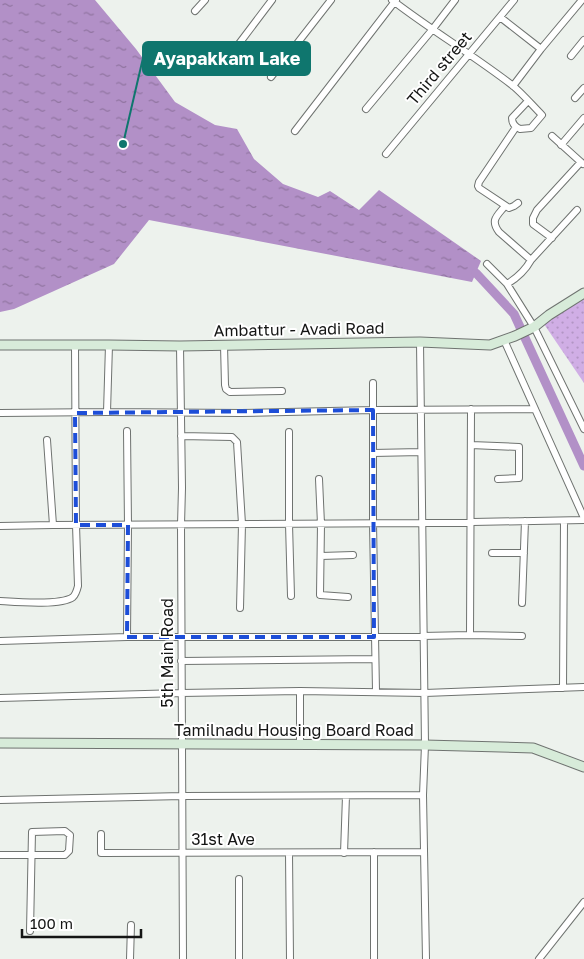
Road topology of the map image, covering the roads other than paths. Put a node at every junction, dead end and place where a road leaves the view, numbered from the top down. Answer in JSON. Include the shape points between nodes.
{"nodes":[{"id":1,"x":205,"y":0,"type":"edge"},
{"id":2,"x":272,"y":0,"type":"edge"},
{"id":3,"x":331,"y":0,"type":"edge"},
{"id":4,"x":454,"y":0,"type":"edge"},
{"id":5,"x":514,"y":0,"type":"edge"},
{"id":6,"x":582,"y":0,"type":"edge"},
{"id":7,"x":394,"y":1,"type":"edge"},
{"id":8,"x":195,"y":11,"type":"dead end"},
{"id":9,"x":500,"y":17,"type":"junction"},
{"id":10,"x":432,"y":30,"type":"junction"},
{"id":11,"x":584,"y":40,"type":"edge"},
{"id":12,"x":541,"y":49,"type":"junction"},
{"id":13,"x":232,"y":54,"type":"dead end"},
{"id":14,"x":469,"y":54,"type":"junction"},
{"id":15,"x":570,"y":56,"type":"dead end"},
{"id":16,"x":271,"y":78,"type":"dead end"},
{"id":17,"x":513,"y":86,"type":"junction"},
{"id":18,"x":584,"y":88,"type":"edge"},
{"id":19,"x":575,"y":98,"type":"dead end"},
{"id":20,"x":528,"y":101,"type":"junction"},
{"id":21,"x":366,"y":109,"type":"dead end"},
{"id":22,"x":584,"y":118,"type":"edge"},
{"id":23,"x":516,"y":127,"type":"junction"},
{"id":24,"x":295,"y":131,"type":"dead end"},
{"id":25,"x":552,"y":136,"type":"dead end"},
{"id":26,"x":561,"y":145,"type":"junction"},
{"id":27,"x":386,"y":154,"type":"dead end"},
{"id":28,"x":582,"y":164,"type":"edge"},
{"id":29,"x":518,"y":203,"type":"dead end"},
{"id":30,"x":505,"y":206,"type":"junction"},
{"id":31,"x":577,"y":210,"type":"dead end"},
{"id":32,"x":552,"y":238,"type":"junction"},
{"id":33,"x":531,"y":260,"type":"junction"},
{"id":34,"x":487,"y":264,"type":"dead end"},
{"id":35,"x":507,"y":284,"type":"junction"},
{"id":36,"x":584,"y":293,"type":"edge"},
{"id":37,"x":531,"y":328,"type":"junction"},
{"id":38,"x":504,"y":340,"type":"junction"},
{"id":39,"x":420,"y":342,"type":"junction"},
{"id":40,"x":0,"y":345,"type":"edge"},
{"id":41,"x":109,"y":345,"type":"junction"},
{"id":42,"x":224,"y":345,"type":"junction"},
{"id":43,"x":75,"y":346,"type":"junction"},
{"id":44,"x":180,"y":346,"type":"junction"},
{"id":45,"x":373,"y":383,"type":"dead end"},
{"id":46,"x":282,"y":391,"type":"dead end"},
{"id":47,"x":470,"y":409,"type":"junction"},
{"id":48,"x":535,"y":409,"type":"junction"},
{"id":49,"x":373,"y":410,"type":"junction"},
{"id":50,"x":421,"y":410,"type":"junction"},
{"id":51,"x":107,"y":412,"type":"junction"},
{"id":52,"x":0,"y":413,"type":"edge"},
{"id":53,"x":75,"y":413,"type":"junction"},
{"id":54,"x":180,"y":413,"type":"junction"},
{"id":55,"x":584,"y":429,"type":"edge"},
{"id":56,"x":127,"y":431,"type":"dead end"},
{"id":57,"x":289,"y":432,"type":"dead end"},
{"id":58,"x":181,"y":436,"type":"junction"},
{"id":59,"x":47,"y":440,"type":"dead end"},
{"id":60,"x":471,"y":445,"type":"junction"},
{"id":61,"x":421,"y":452,"type":"junction"},
{"id":62,"x":373,"y":453,"type":"junction"},
{"id":63,"x":319,"y":479,"type":"dead end"},
{"id":64,"x":498,"y":479,"type":"dead end"},
{"id":65,"x":584,"y":519,"type":"edge"},
{"id":66,"x":564,"y":521,"type":"junction"},
{"id":67,"x":471,"y":522,"type":"junction"},
{"id":68,"x":525,"y":522,"type":"junction"},
{"id":69,"x":373,"y":523,"type":"junction"},
{"id":70,"x":422,"y":523,"type":"junction"},
{"id":71,"x":242,"y":524,"type":"junction"},
{"id":72,"x":289,"y":524,"type":"junction"},
{"id":73,"x":321,"y":524,"type":"junction"},
{"id":74,"x":53,"y":525,"type":"junction"},
{"id":75,"x":76,"y":525,"type":"junction"},
{"id":76,"x":128,"y":525,"type":"junction"},
{"id":77,"x":181,"y":525,"type":"junction"},
{"id":78,"x":0,"y":526,"type":"edge"},
{"id":79,"x":492,"y":553,"type":"dead end"},
{"id":80,"x":524,"y":554,"type":"junction"},
{"id":81,"x":353,"y":555,"type":"dead end"},
{"id":82,"x":321,"y":556,"type":"junction"},
{"id":83,"x":290,"y":596,"type":"dead end"},
{"id":84,"x":348,"y":597,"type":"dead end"},
{"id":85,"x":0,"y":601,"type":"edge"},
{"id":86,"x":522,"y":603,"type":"dead end"},
{"id":87,"x":240,"y":608,"type":"dead end"},
{"id":88,"x":470,"y":635,"type":"junction"},
{"id":89,"x":522,"y":636,"type":"dead end"},
{"id":90,"x":127,"y":637,"type":"junction"},
{"id":91,"x":181,"y":637,"type":"junction"},
{"id":92,"x":374,"y":637,"type":"junction"},
{"id":93,"x":424,"y":637,"type":"junction"},
{"id":94,"x":0,"y":641,"type":"edge"},
{"id":95,"x":375,"y":659,"type":"junction"},
{"id":96,"x":181,"y":661,"type":"junction"},
{"id":97,"x":584,"y":687,"type":"edge"},
{"id":98,"x":563,"y":688,"type":"junction"},
{"id":99,"x":300,"y":691,"type":"junction"},
{"id":100,"x":376,"y":691,"type":"junction"},
{"id":101,"x":181,"y":693,"type":"junction"},
{"id":102,"x":425,"y":693,"type":"junction"},
{"id":103,"x":0,"y":698,"type":"edge"},
{"id":104,"x":0,"y":743,"type":"edge"},
{"id":105,"x":182,"y":744,"type":"junction"},
{"id":106,"x":300,"y":744,"type":"junction"},
{"id":107,"x":426,"y":745,"type":"junction"},
{"id":108,"x":584,"y":767,"type":"edge"},
{"id":109,"x":423,"y":795,"type":"junction"},
{"id":110,"x":183,"y":796,"type":"junction"},
{"id":111,"x":346,"y":796,"type":"junction"},
{"id":112,"x":0,"y":800,"type":"edge"},
{"id":113,"x":101,"y":834,"type":"dead end"},
{"id":114,"x":374,"y":852,"type":"junction"},
{"id":115,"x":424,"y":852,"type":"junction"},
{"id":116,"x":183,"y":853,"type":"junction"},
{"id":117,"x":289,"y":853,"type":"junction"},
{"id":118,"x":344,"y":853,"type":"junction"},
{"id":119,"x":31,"y":854,"type":"junction"},
{"id":120,"x":0,"y":855,"type":"edge"},
{"id":121,"x":239,"y":879,"type":"dead end"},
{"id":122,"x":584,"y":902,"type":"edge"},
{"id":123,"x":131,"y":925,"type":"dead end"},
{"id":124,"x":30,"y":931,"type":"dead end"},
{"id":125,"x":130,"y":959,"type":"edge"},
{"id":126,"x":182,"y":959,"type":"edge"},
{"id":127,"x":239,"y":959,"type":"edge"},
{"id":128,"x":290,"y":959,"type":"edge"},
{"id":129,"x":374,"y":959,"type":"edge"},
{"id":130,"x":426,"y":959,"type":"edge"},
{"id":131,"x":539,"y":959,"type":"edge"}],
"edges":[{"from":1,"to":8,"type":"street"},
{"from":2,"to":13,"type":"street"},
{"from":3,"to":16,"type":"street"},
{"from":4,"to":10,"type":"street"},
{"from":5,"to":9,"type":"street","name":"Third street"},
{"from":6,"to":12,"type":"street"},
{"from":7,"to":10,"type":"street"},
{"from":7,"to":24,"type":"street"},
{"from":9,"to":12,"type":"street"},
{"from":9,"to":14,"type":"street","name":"Third street"},
{"from":10,"to":14,"type":"street"},
{"from":10,"to":21,"type":"street"},
{"from":11,"to":15,"type":"street"},
{"from":12,"to":17,"type":"street"},
{"from":14,"to":17,"type":"street"},
{"from":14,"to":27,"type":"street","name":"Third street"},
{"from":17,"to":20,"type":"street"},
{"from":18,"to":19,"type":"street"},
{"from":20,"to":23,"type":"street","via":[[512,118]]},
{"from":20,"to":23,"type":"street","via":[[542,115],[531,128],[520,130]]},
{"from":22,"to":26,"type":"street"},
{"from":23,"to":30,"type":"street","via":[[478,186]]},
{"from":25,"to":26,"type":"street"},
{"from":26,"to":28,"type":"street"},
{"from":28,"to":32,"type":"street","via":[[533,218],[533,224]]},
{"from":29,"to":30,"type":"street","via":[[511,208]]},
{"from":30,"to":33,"type":"street","via":[[495,219],[495,227]]},
{"from":31,"to":32,"type":"street"},
{"from":32,"to":33,"type":"street"},
{"from":33,"to":35,"type":"street","via":[[526,269]]},
{"from":34,"to":35,"type":"street"},
{"from":35,"to":37,"type":"street"},
{"from":36,"to":37,"type":"street","name":"Ambattur - Avadi Road"},
{"from":37,"to":38,"type":"street","name":"Ambattur - Avadi Road"},
{"from":37,"to":55,"type":"street"},
{"from":38,"to":39,"type":"street","name":"Ambattur - Avadi Road","via":[[490,345]]},
{"from":38,"to":48,"type":"street"},
{"from":39,"to":42,"type":"street","name":"Ambattur - Avadi Road"},
{"from":39,"to":50,"type":"street"},
{"from":40,"to":43,"type":"street","name":"Ambattur - Avadi Road"},
{"from":41,"to":43,"type":"street","name":"Ambattur - Avadi Road"},
{"from":41,"to":44,"type":"street","name":"Ambattur - Avadi Road"},
{"from":41,"to":51,"type":"street"},
{"from":42,"to":44,"type":"street","name":"Ambattur - Avadi Road"},
{"from":42,"to":46,"type":"street","via":[[226,389],[230,392]]},
{"from":43,"to":53,"type":"street"},
{"from":44,"to":54,"type":"street","name":"5th Main Road"},
{"from":45,"to":49,"type":"street"},
{"from":47,"to":48,"type":"street"},
{"from":47,"to":50,"type":"street"},
{"from":47,"to":60,"type":"street"},
{"from":48,"to":65,"type":"street"},
{"from":49,"to":50,"type":"street"},
{"from":49,"to":54,"type":"street"},
{"from":49,"to":62,"type":"street"},
{"from":50,"to":61,"type":"street"},
{"from":51,"to":53,"type":"street"},
{"from":51,"to":54,"type":"street"},
{"from":52,"to":53,"type":"street"},
{"from":53,"to":75,"type":"street"},
{"from":54,"to":58,"type":"street","name":"5th Main Road"},
{"from":56,"to":76,"type":"street"},
{"from":57,"to":72,"type":"street"},
{"from":58,"to":71,"type":"street","via":[[232,437],[237,442]]},
{"from":58,"to":77,"type":"street","name":"5th Main Road"},
{"from":59,"to":74,"type":"street"},
{"from":60,"to":64,"type":"street","via":[[519,447],[519,478]]},
{"from":60,"to":67,"type":"street"},
{"from":61,"to":62,"type":"street"},
{"from":61,"to":70,"type":"street"},
{"from":62,"to":69,"type":"street"},
{"from":63,"to":73,"type":"street"},
{"from":65,"to":66,"type":"street"},
{"from":66,"to":68,"type":"street"},
{"from":66,"to":98,"type":"street"},
{"from":67,"to":68,"type":"street"},
{"from":67,"to":70,"type":"street"},
{"from":67,"to":88,"type":"street"},
{"from":68,"to":80,"type":"street"},
{"from":69,"to":70,"type":"street"},
{"from":69,"to":73,"type":"street"},
{"from":69,"to":92,"type":"street"},
{"from":70,"to":93,"type":"street"},
{"from":71,"to":72,"type":"street"},
{"from":71,"to":77,"type":"street"},
{"from":71,"to":87,"type":"street"},
{"from":72,"to":73,"type":"street"},
{"from":72,"to":83,"type":"street"},
{"from":73,"to":82,"type":"street"},
{"from":74,"to":75,"type":"street"},
{"from":74,"to":78,"type":"street"},
{"from":75,"to":76,"type":"street"},
{"from":75,"to":85,"type":"street","via":[[76,593],[64,601]]},
{"from":76,"to":77,"type":"street"},
{"from":76,"to":90,"type":"street"},
{"from":77,"to":91,"type":"street","name":"5th Main Road"},
{"from":79,"to":80,"type":"street"},
{"from":80,"to":86,"type":"street"},
{"from":81,"to":82,"type":"street"},
{"from":82,"to":84,"type":"street","via":[[320,594]]},
{"from":88,"to":89,"type":"street"},
{"from":88,"to":93,"type":"street"},
{"from":90,"to":91,"type":"street"},
{"from":90,"to":94,"type":"street"},
{"from":91,"to":92,"type":"street"},
{"from":91,"to":96,"type":"street","name":"5th Main Road"},
{"from":92,"to":93,"type":"street"},
{"from":92,"to":95,"type":"street"},
{"from":93,"to":102,"type":"street"},
{"from":95,"to":96,"type":"street"},
{"from":95,"to":100,"type":"street"},
{"from":96,"to":101,"type":"street","name":"5th Main Road"},
{"from":97,"to":98,"type":"street"},
{"from":98,"to":102,"type":"street"},
{"from":99,"to":100,"type":"street"},
{"from":99,"to":101,"type":"street"},
{"from":99,"to":106,"type":"street"},
{"from":100,"to":102,"type":"street"},
{"from":101,"to":103,"type":"street"},
{"from":101,"to":105,"type":"street","name":"5th Main Road"},
{"from":102,"to":107,"type":"street"},
{"from":104,"to":105,"type":"street","name":"Tamilnadu Housing Board Road"},
{"from":105,"to":106,"type":"street","name":"Tamilnadu Housing Board Road"},
{"from":105,"to":110,"type":"street","name":"5th Main Road"},
{"from":106,"to":107,"type":"street","name":"Tamilnadu Housing Board Road"},
{"from":107,"to":108,"type":"street","name":"Tamilnadu Housing Board Road","via":[[533,748]]},
{"from":107,"to":109,"type":"street"},
{"from":109,"to":111,"type":"street"},
{"from":109,"to":115,"type":"street"},
{"from":110,"to":111,"type":"street"},
{"from":110,"to":112,"type":"street"},
{"from":110,"to":116,"type":"street","name":"5th Main Road"},
{"from":111,"to":118,"type":"street"},
{"from":113,"to":116,"type":"street","name":"31st Ave","via":[[101,853]]},
{"from":114,"to":115,"type":"street","name":"31st Ave"},
{"from":114,"to":118,"type":"street","name":"31st Ave"},
{"from":114,"to":129,"type":"street"},
{"from":115,"to":130,"type":"street"},
{"from":116,"to":117,"type":"street","name":"31st Ave"},
{"from":116,"to":126,"type":"street","name":"5th Main Road"},
{"from":117,"to":118,"type":"street","name":"31st Ave"},
{"from":117,"to":128,"type":"street"},
{"from":119,"to":119,"type":"street","via":[[32,832],[65,831],[70,835],[69,851],[65,855]]},
{"from":119,"to":120,"type":"street"},
{"from":119,"to":124,"type":"street"},
{"from":121,"to":127,"type":"street"},
{"from":122,"to":131,"type":"street"},
{"from":123,"to":125,"type":"street"}]}
